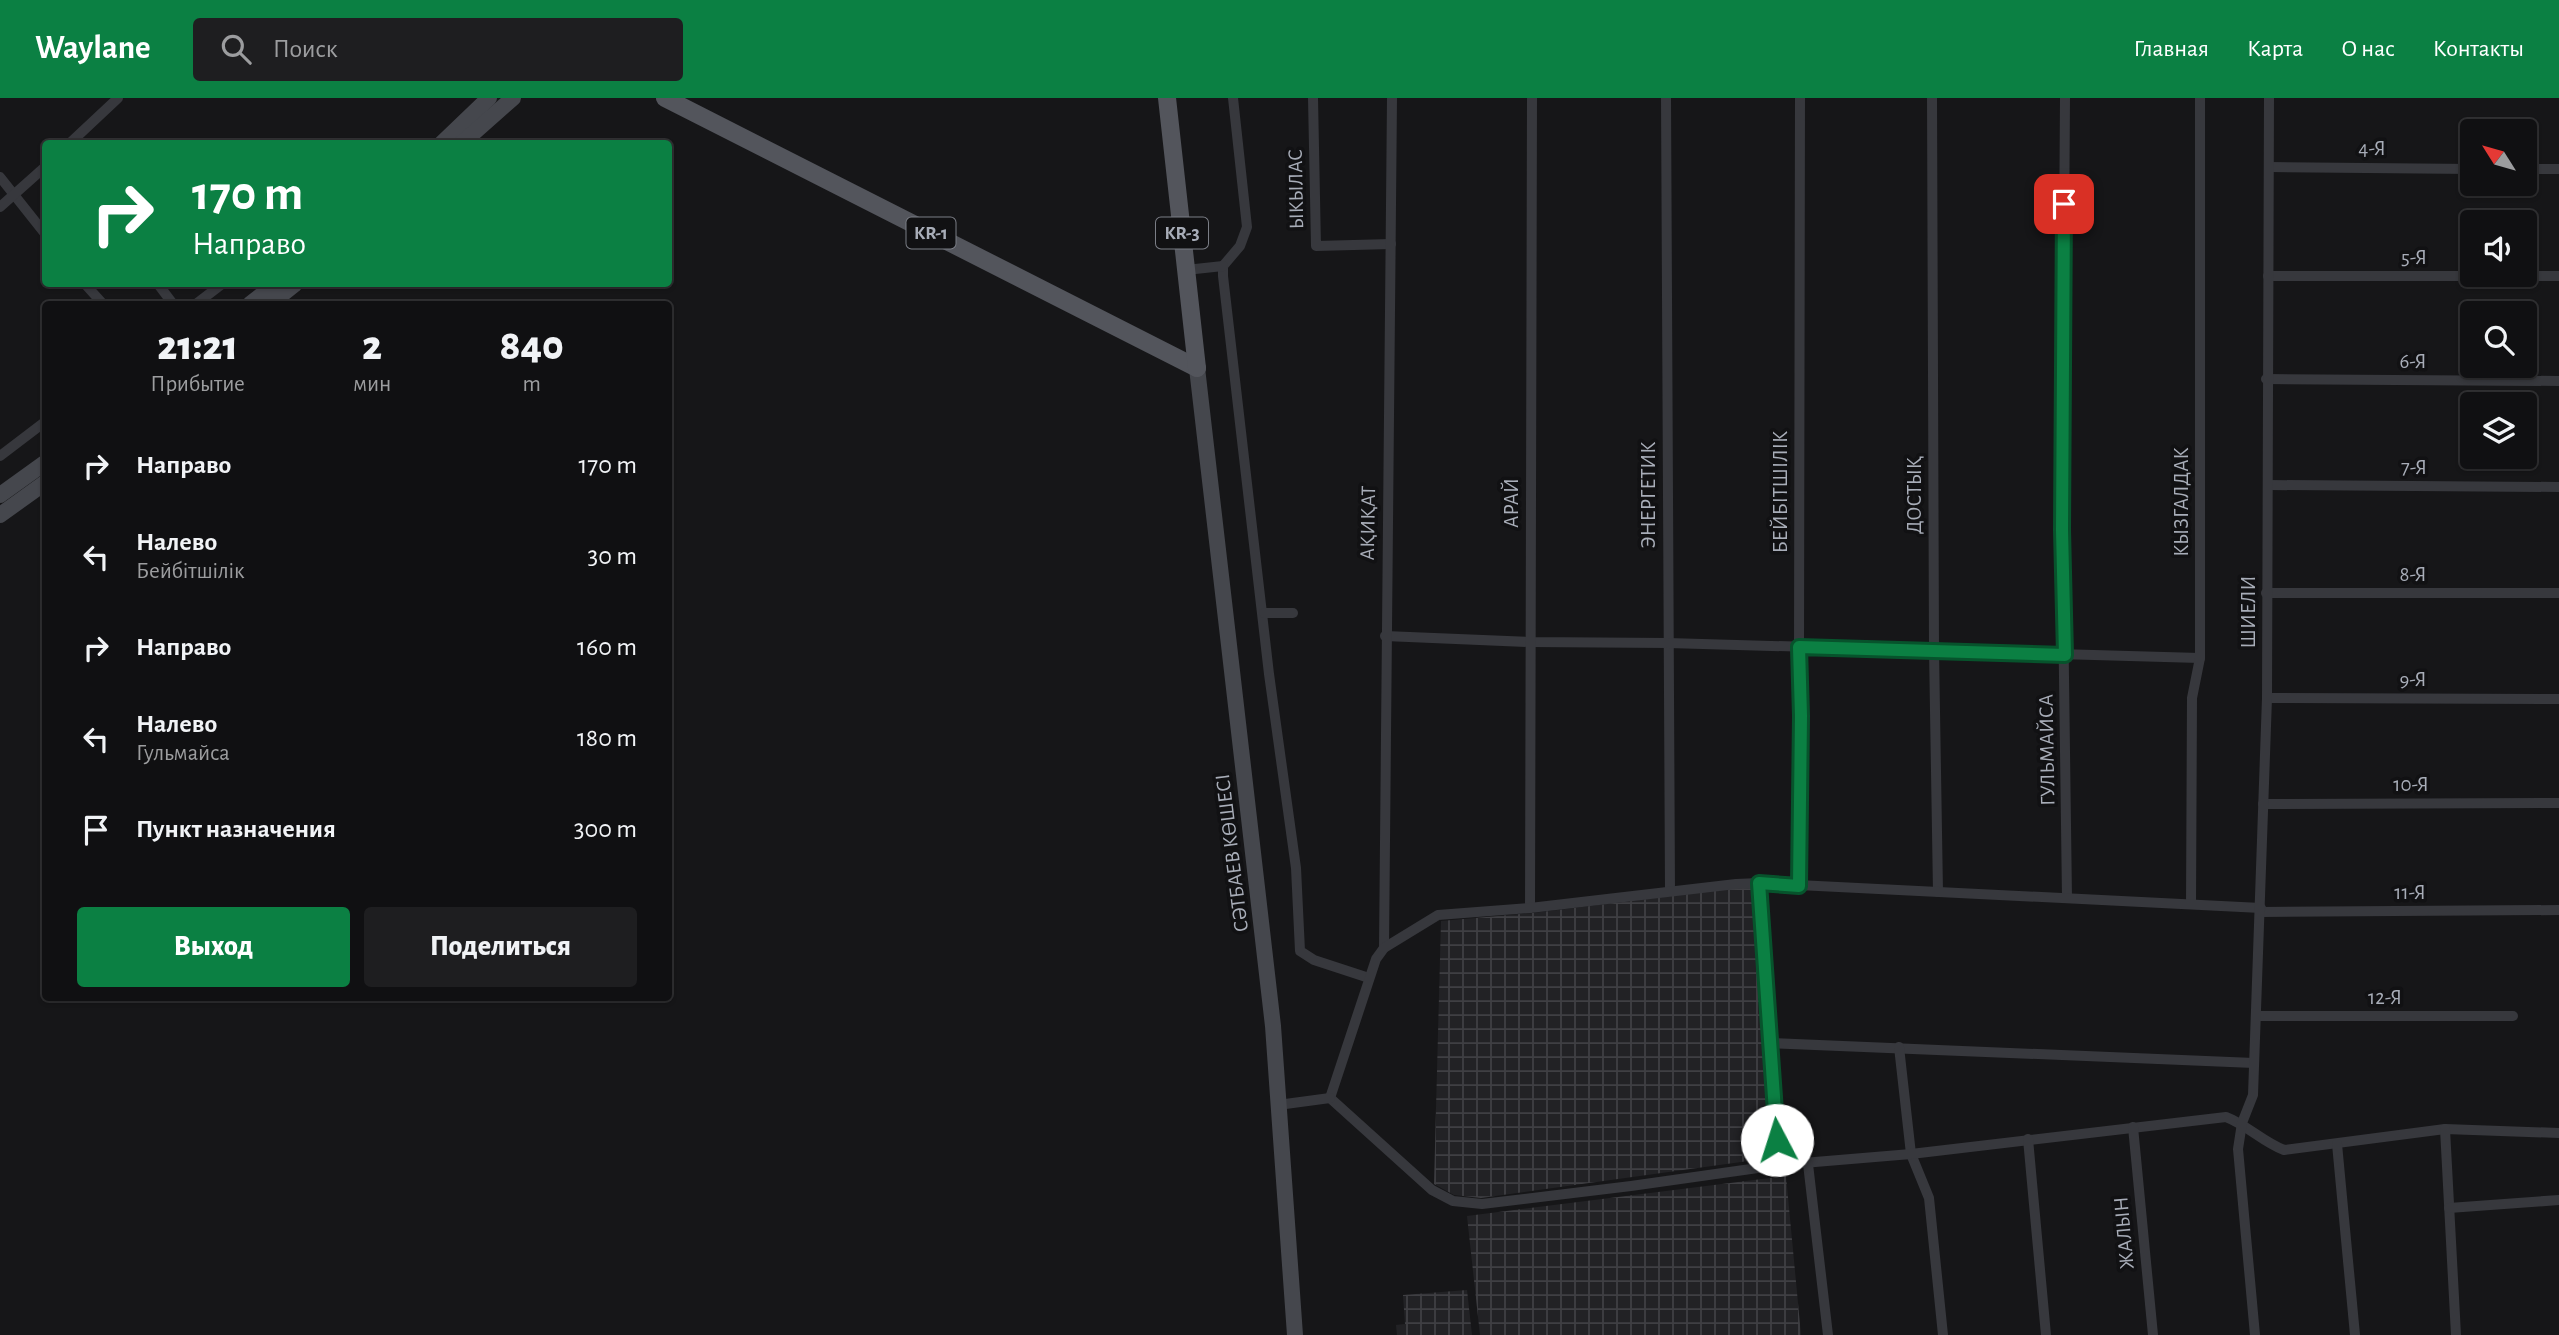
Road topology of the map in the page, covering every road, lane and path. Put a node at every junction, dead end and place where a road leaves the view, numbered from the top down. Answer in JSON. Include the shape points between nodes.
{"nodes":[{"id":1,"x":118,"y":98,"type":"edge"},
{"id":2,"x":489,"y":98,"type":"edge"},
{"id":3,"x":513,"y":98,"type":"edge"},
{"id":4,"x":665,"y":98,"type":"edge"},
{"id":5,"x":1167,"y":98,"type":"edge"},
{"id":6,"x":1233,"y":98,"type":"edge"},
{"id":7,"x":1314,"y":98,"type":"edge"},
{"id":8,"x":1392,"y":98,"type":"edge"},
{"id":9,"x":1532,"y":98,"type":"edge"},
{"id":10,"x":1666,"y":98,"type":"edge"},
{"id":11,"x":1800,"y":98,"type":"edge"},
{"id":12,"x":1932,"y":98,"type":"edge"},
{"id":13,"x":2065,"y":98,"type":"edge"},
{"id":14,"x":2200,"y":98,"type":"edge"},
{"id":15,"x":2269,"y":98,"type":"edge"},
{"id":16,"x":73,"y":140,"type":"edge"},
{"id":17,"x":445,"y":140,"type":"edge"},
{"id":18,"x":466,"y":140,"type":"edge"},
{"id":19,"x":2270,"y":167,"type":"junction"},
{"id":20,"x":2460,"y":169,"type":"edge"},
{"id":21,"x":2538,"y":169,"type":"edge"},
{"id":22,"x":2559,"y":169,"type":"edge"},
{"id":23,"x":42,"y":170,"type":"edge"},
{"id":24,"x":0,"y":177,"type":"edge"},
{"id":25,"x":14,"y":196,"type":"junction"},
{"id":26,"x":0,"y":207,"type":"edge"},
{"id":27,"x":42,"y":230,"type":"edge"},
{"id":28,"x":1391,"y":244,"type":"junction"},
{"id":29,"x":1223,"y":266,"type":"junction"},
{"id":30,"x":1186,"y":270,"type":"junction"},
{"id":31,"x":2268,"y":276,"type":"junction"},
{"id":32,"x":2559,"y":276,"type":"edge"},
{"id":33,"x":88,"y":287,"type":"edge"},
{"id":34,"x":218,"y":287,"type":"edge"},
{"id":35,"x":272,"y":287,"type":"edge"},
{"id":36,"x":291,"y":287,"type":"edge"},
{"id":37,"x":100,"y":301,"type":"edge"},
{"id":38,"x":200,"y":301,"type":"edge"},
{"id":39,"x":254,"y":301,"type":"edge"},
{"id":40,"x":274,"y":301,"type":"edge"},
{"id":41,"x":1197,"y":368,"type":"junction"},
{"id":42,"x":2266,"y":379,"type":"junction"},
{"id":43,"x":2559,"y":381,"type":"edge"},
{"id":44,"x":42,"y":424,"type":"edge"},
{"id":45,"x":0,"y":456,"type":"edge"},
{"id":46,"x":42,"y":465,"type":"edge"},
{"id":47,"x":42,"y":485,"type":"edge"},
{"id":48,"x":2269,"y":485,"type":"junction"},
{"id":49,"x":2559,"y":487,"type":"edge"},
{"id":50,"x":0,"y":495,"type":"edge"},
{"id":51,"x":0,"y":516,"type":"edge"},
{"id":52,"x":2266,"y":593,"type":"junction"},
{"id":53,"x":2559,"y":593,"type":"edge"},
{"id":54,"x":1264,"y":613,"type":"junction"},
{"id":55,"x":1293,"y":613,"type":"dead end"},
{"id":56,"x":1385,"y":636,"type":"junction"},
{"id":57,"x":1529,"y":642,"type":"junction"},
{"id":58,"x":1668,"y":643,"type":"junction"},
{"id":59,"x":1799,"y":647,"type":"junction"},
{"id":60,"x":1934,"y":650,"type":"junction"},
{"id":61,"x":2065,"y":655,"type":"junction"},
{"id":62,"x":2200,"y":658,"type":"junction"},
{"id":63,"x":2267,"y":698,"type":"junction"},
{"id":64,"x":2559,"y":699,"type":"edge"},
{"id":65,"x":2559,"y":803,"type":"edge"},
{"id":66,"x":2263,"y":804,"type":"junction"},
{"id":67,"x":1759,"y":883,"type":"junction"},
{"id":68,"x":1799,"y":886,"type":"junction"},
{"id":69,"x":1670,"y":891,"type":"junction"},
{"id":70,"x":1938,"y":892,"type":"junction"},
{"id":71,"x":2067,"y":898,"type":"junction"},
{"id":72,"x":2191,"y":904,"type":"junction"},
{"id":73,"x":1530,"y":908,"type":"junction"},
{"id":74,"x":2261,"y":910,"type":"junction"},
{"id":75,"x":2559,"y":910,"type":"edge"},
{"id":76,"x":1384,"y":948,"type":"junction"},
{"id":77,"x":1369,"y":978,"type":"junction"},
{"id":78,"x":2256,"y":1016,"type":"junction"},
{"id":79,"x":2513,"y":1016,"type":"dead end"},
{"id":80,"x":1769,"y":1042,"type":"junction"},
{"id":81,"x":1899,"y":1047,"type":"junction"},
{"id":82,"x":2254,"y":1063,"type":"junction"},
{"id":83,"x":1330,"y":1098,"type":"junction"},
{"id":84,"x":1278,"y":1105,"type":"junction"},
{"id":85,"x":2242,"y":1123,"type":"junction"},
{"id":86,"x":2133,"y":1128,"type":"junction"},
{"id":87,"x":2445,"y":1129,"type":"junction"},
{"id":88,"x":2559,"y":1133,"type":"edge"},
{"id":89,"x":2028,"y":1139,"type":"junction"},
{"id":90,"x":2337,"y":1144,"type":"junction"},
{"id":91,"x":1911,"y":1154,"type":"junction"},
{"id":92,"x":1808,"y":1164,"type":"junction"},
{"id":93,"x":1779,"y":1165,"type":"junction"},
{"id":94,"x":2559,"y":1200,"type":"edge"},
{"id":95,"x":2449,"y":1208,"type":"junction"},
{"id":96,"x":1295,"y":1335,"type":"edge"},
{"id":97,"x":1828,"y":1335,"type":"edge"},
{"id":98,"x":1943,"y":1335,"type":"edge"},
{"id":99,"x":2046,"y":1335,"type":"edge"},
{"id":100,"x":2152,"y":1335,"type":"edge"},
{"id":101,"x":2255,"y":1335,"type":"edge"},
{"id":102,"x":2355,"y":1335,"type":"edge"},
{"id":103,"x":2456,"y":1335,"type":"edge"}],
"edges":[{"from":1,"to":16,"type":"street"},
{"from":2,"to":17,"type":"main road"},
{"from":3,"to":18,"type":"main road"},
{"from":4,"to":41,"type":"main road","number":"KR-1"},
{"from":5,"to":30,"type":"main road","number":"KR-3"},
{"from":6,"to":29,"type":"street","via":[[1247,227],[1240,246]]},
{"from":7,"to":28,"type":"street","name":"ЫКЫЛАС","via":[[1316,246]]},
{"from":8,"to":28,"type":"street","name":"АҚИҚАТ"},
{"from":9,"to":57,"type":"street","name":"АРАЙ"},
{"from":10,"to":58,"type":"street","name":"ЭНЕРГЕТИК"},
{"from":11,"to":59,"type":"street","name":"БЕЙБІТШІЛІК"},
{"from":12,"to":60,"type":"street","name":"ДОСТЫҚ"},
{"from":13,"to":61,"type":"street","name":"ГУЛЬМАЙСА"},
{"from":14,"to":62,"type":"street","name":"КЫЗГАЛДАК"},
{"from":15,"to":19,"type":"street","name":"ШИЕЛИ"},
{"from":19,"to":20,"type":"street","name":"4-Я"},
{"from":19,"to":31,"type":"street","name":"ШИЕЛИ"},
{"from":21,"to":22,"type":"street"},
{"from":23,"to":25,"type":"street"},
{"from":24,"to":25,"type":"street"},
{"from":25,"to":26,"type":"street"},
{"from":25,"to":27,"type":"street"},
{"from":28,"to":56,"type":"street","name":"АҚИҚАТ"},
{"from":29,"to":30,"type":"street"},
{"from":29,"to":54,"type":"street"},
{"from":30,"to":41,"type":"main road","number":"KR-3"},
{"from":31,"to":32,"type":"street","name":"5-Я"},
{"from":31,"to":42,"type":"street","name":"ШИЕЛИ"},
{"from":33,"to":37,"type":"street"},
{"from":34,"to":38,"type":"street"},
{"from":35,"to":39,"type":"main road"},
{"from":36,"to":40,"type":"main road"},
{"from":41,"to":84,"type":"main road","name":"СӘТБАЕВ КӨШЕСІ","number":"KR-3","via":[[1273,1026]]},
{"from":42,"to":43,"type":"street","name":"6-Я"},
{"from":42,"to":48,"type":"street","name":"ШИЕЛИ"},
{"from":44,"to":45,"type":"street"},
{"from":46,"to":50,"type":"main road"},
{"from":47,"to":51,"type":"main road"},
{"from":48,"to":49,"type":"street","name":"7-Я"},
{"from":48,"to":52,"type":"street","name":"ШИЕЛИ"},
{"from":52,"to":53,"type":"street","name":"8-Я"},
{"from":52,"to":63,"type":"street","name":"ШИЕЛИ"},
{"from":54,"to":55,"type":"street"},
{"from":54,"to":77,"type":"street","via":[[1296,868],[1300,951]]},
{"from":56,"to":57,"type":"street"},
{"from":56,"to":76,"type":"street","name":"АҚИҚАТ"},
{"from":57,"to":58,"type":"street"},
{"from":57,"to":73,"type":"street","name":"АРАЙ"},
{"from":58,"to":59,"type":"street"},
{"from":58,"to":69,"type":"street","name":"ЭНЕРГЕТИК"},
{"from":59,"to":60,"type":"street"},
{"from":59,"to":68,"type":"street","name":"БЕЙБІТШІЛІК"},
{"from":60,"to":61,"type":"street"},
{"from":60,"to":70,"type":"street","name":"ДОСТЫҚ"},
{"from":61,"to":62,"type":"street"},
{"from":61,"to":71,"type":"street","name":"ГУЛЬМАЙСА"},
{"from":62,"to":72,"type":"street","name":"КЫЗГАЛДАК","via":[[2192,698]]},
{"from":63,"to":64,"type":"street","name":"9-Я"},
{"from":63,"to":66,"type":"street","name":"ШИЕЛИ"},
{"from":65,"to":66,"type":"street","name":"10-Я"},
{"from":66,"to":74,"type":"street","name":"ШИЕЛИ"},
{"from":67,"to":68,"type":"street","name":"11-Я"},
{"from":67,"to":69,"type":"street","name":"11-Я"},
{"from":67,"to":80,"type":"street"},
{"from":68,"to":70,"type":"street","name":"11-Я"},
{"from":69,"to":73,"type":"street","name":"11-Я"},
{"from":70,"to":71,"type":"street","name":"11-Я"},
{"from":71,"to":72,"type":"street","name":"11-Я"},
{"from":72,"to":74,"type":"street","name":"11-Я"},
{"from":73,"to":76,"type":"street","name":"11-Я","via":[[1437,915]]},
{"from":74,"to":75,"type":"street","name":"11-Я"},
{"from":74,"to":78,"type":"street","name":"ШИЕЛИ"},
{"from":76,"to":77,"type":"street"},
{"from":77,"to":83,"type":"street"},
{"from":78,"to":79,"type":"street","name":"12-Я"},
{"from":78,"to":82,"type":"street","name":"ШИЕЛИ"},
{"from":80,"to":81,"type":"street"},
{"from":80,"to":93,"type":"street"},
{"from":81,"to":82,"type":"street"},
{"from":81,"to":91,"type":"street"},
{"from":82,"to":85,"type":"street","name":"ШИЕЛИ","via":[[2253,1095]]},
{"from":83,"to":84,"type":"street"},
{"from":83,"to":93,"type":"street","via":[[1432,1190],[1452,1201],[1482,1204]]},
{"from":84,"to":96,"type":"main road","name":"СӘТБАЕВ КӨШЕСІ","number":"KR-3"},
{"from":85,"to":86,"type":"street","via":[[2226,1116]]},
{"from":85,"to":90,"type":"street","via":[[2284,1150]]},
{"from":85,"to":101,"type":"street","name":"ШИЕЛИ","via":[[2238,1149]]},
{"from":86,"to":89,"type":"street"},
{"from":86,"to":100,"type":"street","name":"ЖАЛЫН"},
{"from":87,"to":88,"type":"street"},
{"from":87,"to":90,"type":"street"},
{"from":87,"to":95,"type":"street"},
{"from":89,"to":91,"type":"street"},
{"from":89,"to":99,"type":"street"},
{"from":90,"to":102,"type":"street"},
{"from":91,"to":92,"type":"street"},
{"from":91,"to":98,"type":"street","via":[[1929,1198]]},
{"from":92,"to":93,"type":"street"},
{"from":92,"to":97,"type":"street"},
{"from":94,"to":95,"type":"street"},
{"from":95,"to":103,"type":"street"}]}
